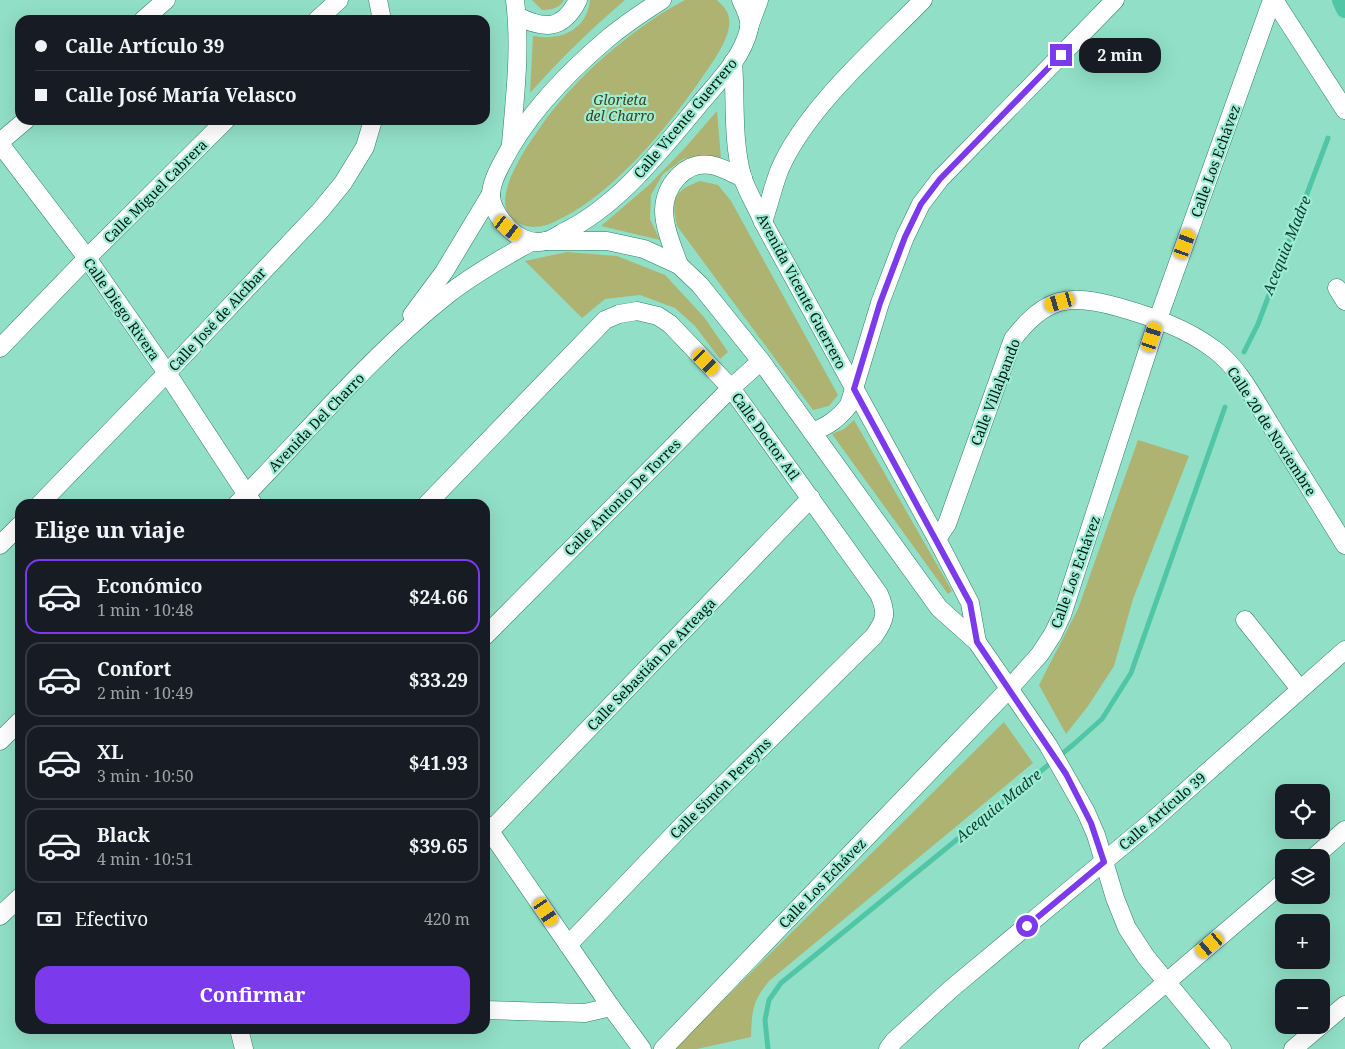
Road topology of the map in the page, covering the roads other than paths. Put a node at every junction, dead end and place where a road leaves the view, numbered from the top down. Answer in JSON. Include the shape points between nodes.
{"nodes":[{"id":1,"x":166,"y":0,"type":"edge"},
{"id":2,"x":339,"y":0,"type":"edge"},
{"id":3,"x":378,"y":0,"type":"edge"},
{"id":4,"x":578,"y":0,"type":"edge"},
{"id":5,"x":662,"y":0,"type":"edge"},
{"id":6,"x":741,"y":0,"type":"edge"},
{"id":7,"x":759,"y":0,"type":"edge"},
{"id":8,"x":923,"y":0,"type":"edge"},
{"id":9,"x":1115,"y":0,"type":"edge"},
{"id":10,"x":1273,"y":0,"type":"edge"},
{"id":11,"x":516,"y":8,"type":"edge"},
{"id":12,"x":149,"y":15,"type":"edge"},
{"id":13,"x":322,"y":15,"type":"edge"},
{"id":14,"x":381,"y":15,"type":"edge"},
{"id":15,"x":749,"y":27,"type":"junction"},
{"id":16,"x":733,"y":62,"type":"junction"},
{"id":17,"x":1345,"y":110,"type":"edge"},
{"id":18,"x":20,"y":125,"type":"edge"},
{"id":19,"x":219,"y":125,"type":"edge"},
{"id":20,"x":372,"y":125,"type":"edge"},
{"id":21,"x":0,"y":143,"type":"edge"},
{"id":22,"x":510,"y":147,"type":"junction"},
{"id":23,"x":743,"y":178,"type":"junction"},
{"id":24,"x":491,"y":194,"type":"junction"},
{"id":25,"x":764,"y":222,"type":"junction"},
{"id":26,"x":538,"y":241,"type":"junction"},
{"id":27,"x":87,"y":258,"type":"junction"},
{"id":28,"x":679,"y":265,"type":"junction"},
{"id":29,"x":1158,"y":319,"type":"junction"},
{"id":30,"x":394,"y":340,"type":"junction"},
{"id":31,"x":0,"y":348,"type":"edge"},
{"id":32,"x":761,"y":360,"type":"junction"},
{"id":33,"x":167,"y":373,"type":"junction"},
{"id":34,"x":731,"y":388,"type":"junction"},
{"id":35,"x":854,"y":389,"type":"junction"},
{"id":36,"x":812,"y":432,"type":"junction"},
{"id":37,"x":811,"y":498,"type":"junction"},
{"id":38,"x":45,"y":499,"type":"edge"},
{"id":39,"x":244,"y":499,"type":"edge"},
{"id":40,"x":247,"y":499,"type":"edge"},
{"id":41,"x":432,"y":499,"type":"edge"},
{"id":42,"x":15,"y":529,"type":"edge"},
{"id":43,"x":937,"y":539,"type":"junction"},
{"id":44,"x":0,"y":545,"type":"edge"},
{"id":45,"x":1345,"y":545,"type":"edge"},
{"id":46,"x":1245,"y":620,"type":"dead end"},
{"id":47,"x":490,"y":631,"type":"edge"},
{"id":48,"x":874,"y":636,"type":"joint"},
{"id":49,"x":977,"y":642,"type":"junction"},
{"id":50,"x":1345,"y":650,"type":"edge"},
{"id":51,"x":1009,"y":689,"type":"junction"},
{"id":52,"x":1300,"y":689,"type":"junction"},
{"id":53,"x":15,"y":726,"type":"edge"},
{"id":54,"x":0,"y":742,"type":"edge"},
{"id":55,"x":490,"y":825,"type":"edge"},
{"id":56,"x":490,"y":830,"type":"edge"},
{"id":57,"x":1345,"y":830,"type":"edge"},
{"id":58,"x":1323,"y":849,"type":"edge"},
{"id":59,"x":1104,"y":862,"type":"junction"},
{"id":60,"x":1275,"y":890,"type":"edge"},
{"id":61,"x":15,"y":902,"type":"edge"},
{"id":62,"x":0,"y":916,"type":"edge"},
{"id":63,"x":568,"y":944,"type":"junction"},
{"id":64,"x":1166,"y":983,"type":"junction"},
{"id":65,"x":1345,"y":1005,"type":"edge"},
{"id":66,"x":611,"y":1007,"type":"junction"},
{"id":67,"x":490,"y":1010,"type":"edge"},
{"id":68,"x":240,"y":1034,"type":"edge"},
{"id":69,"x":244,"y":1049,"type":"edge"},
{"id":70,"x":642,"y":1049,"type":"edge"},
{"id":71,"x":663,"y":1049,"type":"edge"},
{"id":72,"x":888,"y":1049,"type":"edge"},
{"id":73,"x":1088,"y":1049,"type":"edge"},
{"id":74,"x":1222,"y":1049,"type":"edge"},
{"id":75,"x":1293,"y":1049,"type":"edge"}],
"edges":[{"from":1,"to":12,"type":"street"},
{"from":2,"to":13,"type":"street"},
{"from":3,"to":14,"type":"street"},
{"from":4,"to":11,"type":"street","via":[[559,24],[544,26],[533,24]]},
{"from":5,"to":22,"type":"street","via":[[607,39],[582,62],[538,109]]},
{"from":6,"to":15,"type":"street"},
{"from":7,"to":15,"type":"street"},
{"from":8,"to":25,"type":"street","via":[[833,92],[798,136],[779,171]]},
{"from":9,"to":35,"type":"street","via":[[940,179],[921,204],[880,303]]},
{"from":10,"to":17,"type":"street"},
{"from":10,"to":29,"type":"street","name":"Calle Los Echávez"},
{"from":11,"to":22,"type":"street","via":[[517,55]]},
{"from":15,"to":16,"type":"street","name":"Calle Vicente Guerrero"},
{"from":16,"to":23,"type":"street","name":"Avenida Vicente Guerrero","via":[[734,135]]},
{"from":16,"to":26,"type":"street","name":"Calle Vicente Guerrero","via":[[640,174],[575,227]]},
{"from":18,"to":21,"type":"street"},
{"from":19,"to":27,"type":"street","name":"Calle Miguel Cabrera"},
{"from":20,"to":33,"type":"street","name":"Calle José de Alcíbar","via":[[365,147],[343,183]]},
{"from":21,"to":27,"type":"street","name":"Calle Diego Rivera"},
{"from":22,"to":24,"type":"street"},
{"from":23,"to":25,"type":"street","name":"Avenida Vicente Guerrero"},
{"from":23,"to":28,"type":"street","via":[[721,168],[695,166],[678,176],[670,186],[664,211]]},
{"from":24,"to":26,"type":"street","via":[[496,213],[502,221],[518,236]]},
{"from":24,"to":30,"type":"street","name":"Avenida Del Charro","via":[[444,272]]},
{"from":25,"to":35,"type":"street","name":"Avenida Vicente Guerrero"},
{"from":26,"to":28,"type":"street","name":"Avenida Vicente Guerrero","via":[[607,241],[644,249]]},
{"from":26,"to":30,"type":"street","name":"Avenida Del Charro","via":[[502,258],[463,284]]},
{"from":27,"to":31,"type":"street","name":"Calle Miguel Cabrera"},
{"from":27,"to":33,"type":"street","name":"Calle Diego Rivera"},
{"from":28,"to":32,"type":"street","name":"Avenida Vicente Guerrero","via":[[700,285]]},
{"from":29,"to":43,"type":"street","name":"Calle Villalpando","via":[[1094,300],[1071,299],[1048,305],[1023,326],[1013,339],[947,524]]},
{"from":29,"to":45,"type":"street","name":"Calle 20 de Noviembre","via":[[1196,337],[1227,361],[1252,395]]},
{"from":29,"to":51,"type":"street","name":"Calle Los Echávez","via":[[1062,615],[1040,654]]},
{"from":30,"to":40,"type":"street","name":"Avenida Del Charro"},
{"from":32,"to":34,"type":"street","name":"Calle Antonio De Torres"},
{"from":32,"to":36,"type":"street","name":"Avenida Vicente Guerrero"},
{"from":33,"to":38,"type":"street","name":"Calle José de Alcíbar"},
{"from":33,"to":39,"type":"street","name":"Calle Diego Rivera"},
{"from":34,"to":37,"type":"street","name":"Calle Doctor Atl"},
{"from":34,"to":41,"type":"street","name":"Calle Doctor Atl","via":[[670,324],[658,316],[637,311],[619,314],[605,320]]},
{"from":34,"to":47,"type":"street","name":"Calle Antonio De Torres"},
{"from":35,"to":36,"type":"street","via":[[849,406],[839,418]]},
{"from":35,"to":43,"type":"street","name":"Avenida Vicente Guerrero"},
{"from":36,"to":49,"type":"street","name":"Avenida Vicente Guerrero","via":[[939,608]]},
{"from":37,"to":48,"type":"street","name":"Calle Doctor Atl","via":[[879,594],[885,616]]},
{"from":37,"to":55,"type":"street","name":"Calle Sebastián De Arteaga"},
{"from":42,"to":44,"type":"street"},
{"from":43,"to":49,"type":"street","name":"Avenida Vicente Guerrero","via":[[970,603]]},
{"from":46,"to":52,"type":"street"},
{"from":48,"to":63,"type":"street","name":"Calle Simón Pereyns"},
{"from":49,"to":51,"type":"street","name":"Avenida Vicente Guerrero"},
{"from":50,"to":52,"type":"street","name":"Calle Artículo 39"},
{"from":51,"to":59,"type":"street","name":"Avenida Vicente Guerrero","via":[[1066,774],[1090,820]]},
{"from":51,"to":71,"type":"street","name":"Calle Los Echávez"},
{"from":52,"to":59,"type":"street","name":"Calle Artículo 39"},
{"from":53,"to":54,"type":"street"},
{"from":56,"to":63,"type":"street"},
{"from":57,"to":58,"type":"street"},
{"from":59,"to":64,"type":"street","name":"Avenida Vicente Guerrero","via":[[1127,928]]},
{"from":59,"to":72,"type":"street","name":"Calle Artículo 39","via":[[951,989]]},
{"from":60,"to":64,"type":"street"},
{"from":61,"to":62,"type":"street"},
{"from":63,"to":66,"type":"street"},
{"from":64,"to":73,"type":"street"},
{"from":64,"to":74,"type":"street","name":"Avenida Vicente Guerrero"},
{"from":65,"to":75,"type":"street"},
{"from":66,"to":67,"type":"street","via":[[585,1012]]},
{"from":66,"to":70,"type":"street"},
{"from":68,"to":69,"type":"street"}]}
